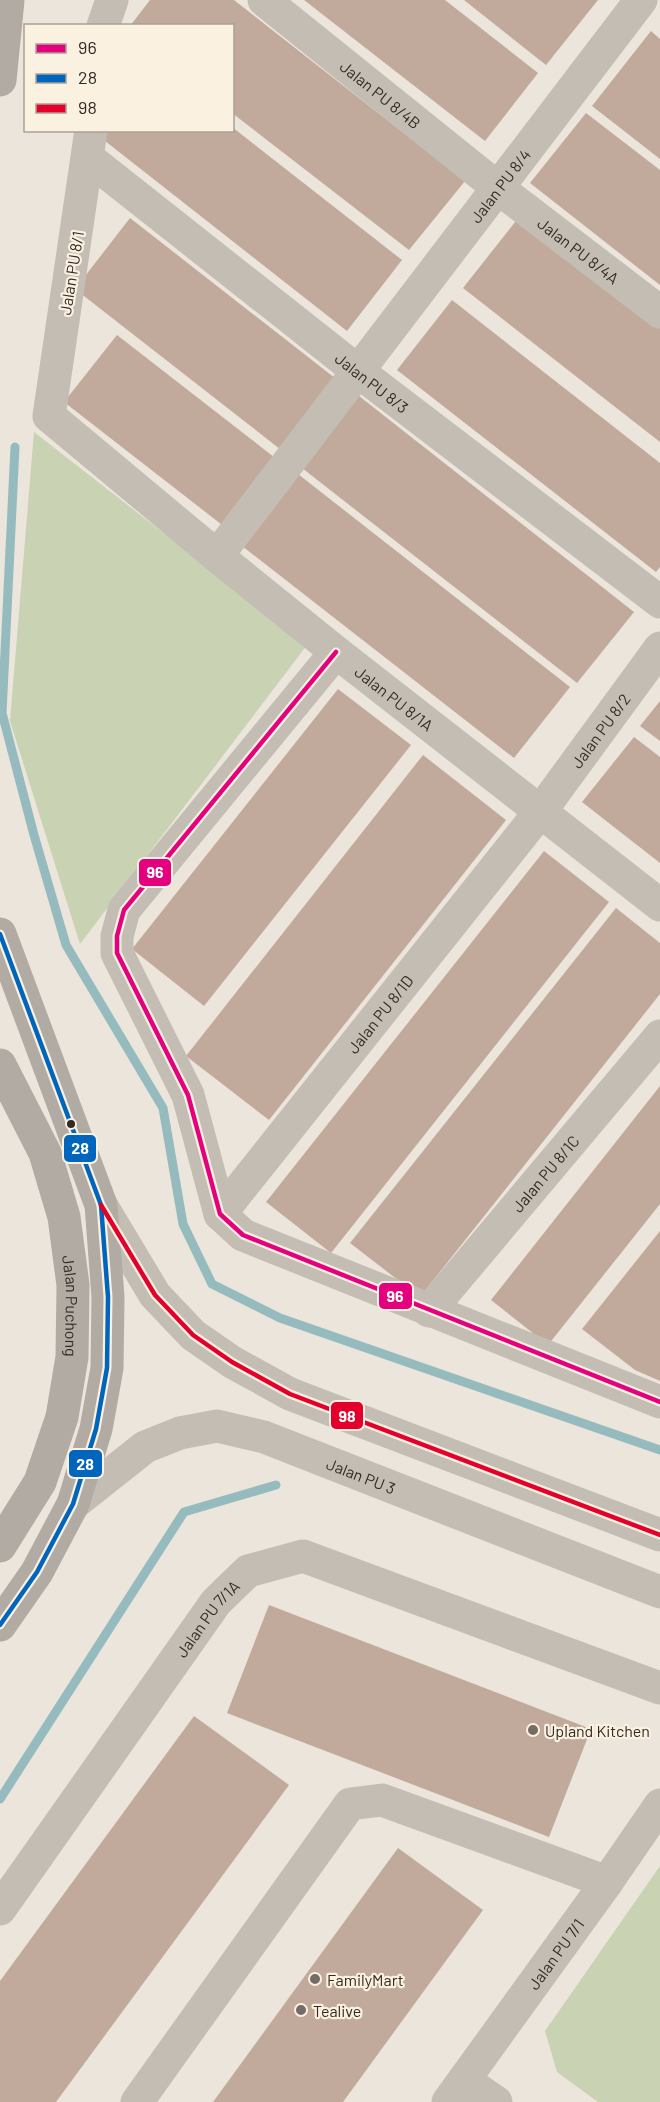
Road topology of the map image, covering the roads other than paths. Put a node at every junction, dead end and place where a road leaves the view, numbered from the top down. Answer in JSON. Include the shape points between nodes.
{"nodes":[{"id":1,"x":8,"y":0,"type":"edge"},
{"id":2,"x":112,"y":0,"type":"edge"},
{"id":3,"x":264,"y":0,"type":"edge"},
{"id":4,"x":642,"y":0,"type":"edge"},
{"id":5,"x":646,"y":0,"type":"edge"},
{"id":6,"x":660,"y":11,"type":"edge"},
{"id":7,"x":104,"y":24,"type":"edge"},
{"id":8,"x":0,"y":80,"type":"edge"},
{"id":9,"x":90,"y":144,"type":"edge"},
{"id":10,"x":498,"y":188,"type":"junction"},
{"id":11,"x":660,"y":312,"type":"edge"},
{"id":12,"x":359,"y":372,"type":"junction"},
{"id":13,"x":49,"y":416,"type":"joint"},
{"id":14,"x":217,"y":556,"type":"junction"},
{"id":15,"x":660,"y":602,"type":"edge"},
{"id":16,"x":660,"y":648,"type":"edge"},
{"id":17,"x":336,"y":652,"type":"junction"},
{"id":18,"x":540,"y":812,"type":"junction"},
{"id":19,"x":660,"y":905,"type":"edge"},
{"id":20,"x":0,"y":934,"type":"edge"},
{"id":21,"x":660,"y":1036,"type":"edge"},
{"id":22,"x":0,"y":1065,"type":"edge"},
{"id":23,"x":101,"y":1205,"type":"junction"},
{"id":24,"x":220,"y":1214,"type":"junction"},
{"id":25,"x":429,"y":1311,"type":"junction"},
{"id":26,"x":660,"y":1402,"type":"edge"},
{"id":27,"x":73,"y":1504,"type":"junction"},
{"id":28,"x":651,"y":1528,"type":"edge"},
{"id":29,"x":0,"y":1546,"type":"edge"},
{"id":30,"x":660,"y":1592,"type":"edge"},
{"id":31,"x":0,"y":1625,"type":"edge"},
{"id":32,"x":660,"y":1688,"type":"edge"},
{"id":33,"x":660,"y":1805,"type":"edge"},
{"id":34,"x":607,"y":1882,"type":"junction"},
{"id":35,"x":0,"y":1909,"type":"edge"},
{"id":36,"x":456,"y":2091,"type":"edge"},
{"id":37,"x":137,"y":2102,"type":"edge"},
{"id":38,"x":496,"y":2102,"type":"edge"}],
"edges":[{"from":1,"to":8,"type":"main road"},
{"from":2,"to":7,"type":"street"},
{"from":3,"to":10,"type":"street","name":"Jalan PU 8/4B"},
{"from":4,"to":10,"type":"street","name":"Jalan PU 8/4"},
{"from":5,"to":6,"type":"street"},
{"from":9,"to":12,"type":"street","name":"Jalan PU 8/3"},
{"from":9,"to":13,"type":"street","name":"Jalan PU 8/1"},
{"from":10,"to":11,"type":"street","name":"Jalan PU 8/4A"},
{"from":10,"to":12,"type":"street","name":"Jalan PU 8/4"},
{"from":12,"to":14,"type":"street","name":"Jalan PU 8/4"},
{"from":12,"to":15,"type":"street","name":"Jalan PU 8/3"},
{"from":13,"to":14,"type":"street","name":"Jalan PU 8/1A"},
{"from":14,"to":17,"type":"street","name":"Jalan PU 8/1A"},
{"from":16,"to":18,"type":"street","name":"Jalan PU 8/2"},
{"from":17,"to":18,"type":"street","name":"Jalan PU 8/1A"},
{"from":17,"to":24,"type":"street","via":[[124,910],[117,936],[117,953],[188,1095]]},
{"from":18,"to":19,"type":"street","name":"Jalan PU 8/1A"},
{"from":18,"to":24,"type":"street","name":"Jalan PU 8/1D"},
{"from":20,"to":23,"type":"main road"},
{"from":21,"to":25,"type":"street","name":"Jalan PU 8/1C"},
{"from":22,"to":29,"type":"main road","name":"Jalan Puchong","via":[[45,1153],[63,1218],[73,1295],[72,1357],[62,1417],[40,1482]]},
{"from":23,"to":27,"type":"main road","via":[[108,1297],[106,1368],[96,1429]]},
{"from":23,"to":28,"type":"street","via":[[154,1295],[193,1335],[232,1362],[290,1394]]},
{"from":24,"to":25,"type":"street","via":[[243,1235]]},
{"from":25,"to":26,"type":"street"},
{"from":27,"to":30,"type":"street","name":"Jalan PU 3","via":[[145,1447],[180,1433],[217,1426],[264,1437]]},
{"from":27,"to":31,"type":"main road","via":[[37,1572]]},
{"from":32,"to":35,"type":"street","name":"Jalan PU 7/1A","via":[[303,1557],[248,1571],[216,1602]]},
{"from":33,"to":34,"type":"street","name":"Jalan PU 7/1"},
{"from":34,"to":36,"type":"street","name":"Jalan PU 7/1"},
{"from":34,"to":37,"type":"street","via":[[382,1800],[350,1804]]},
{"from":36,"to":38,"type":"street"}]}
